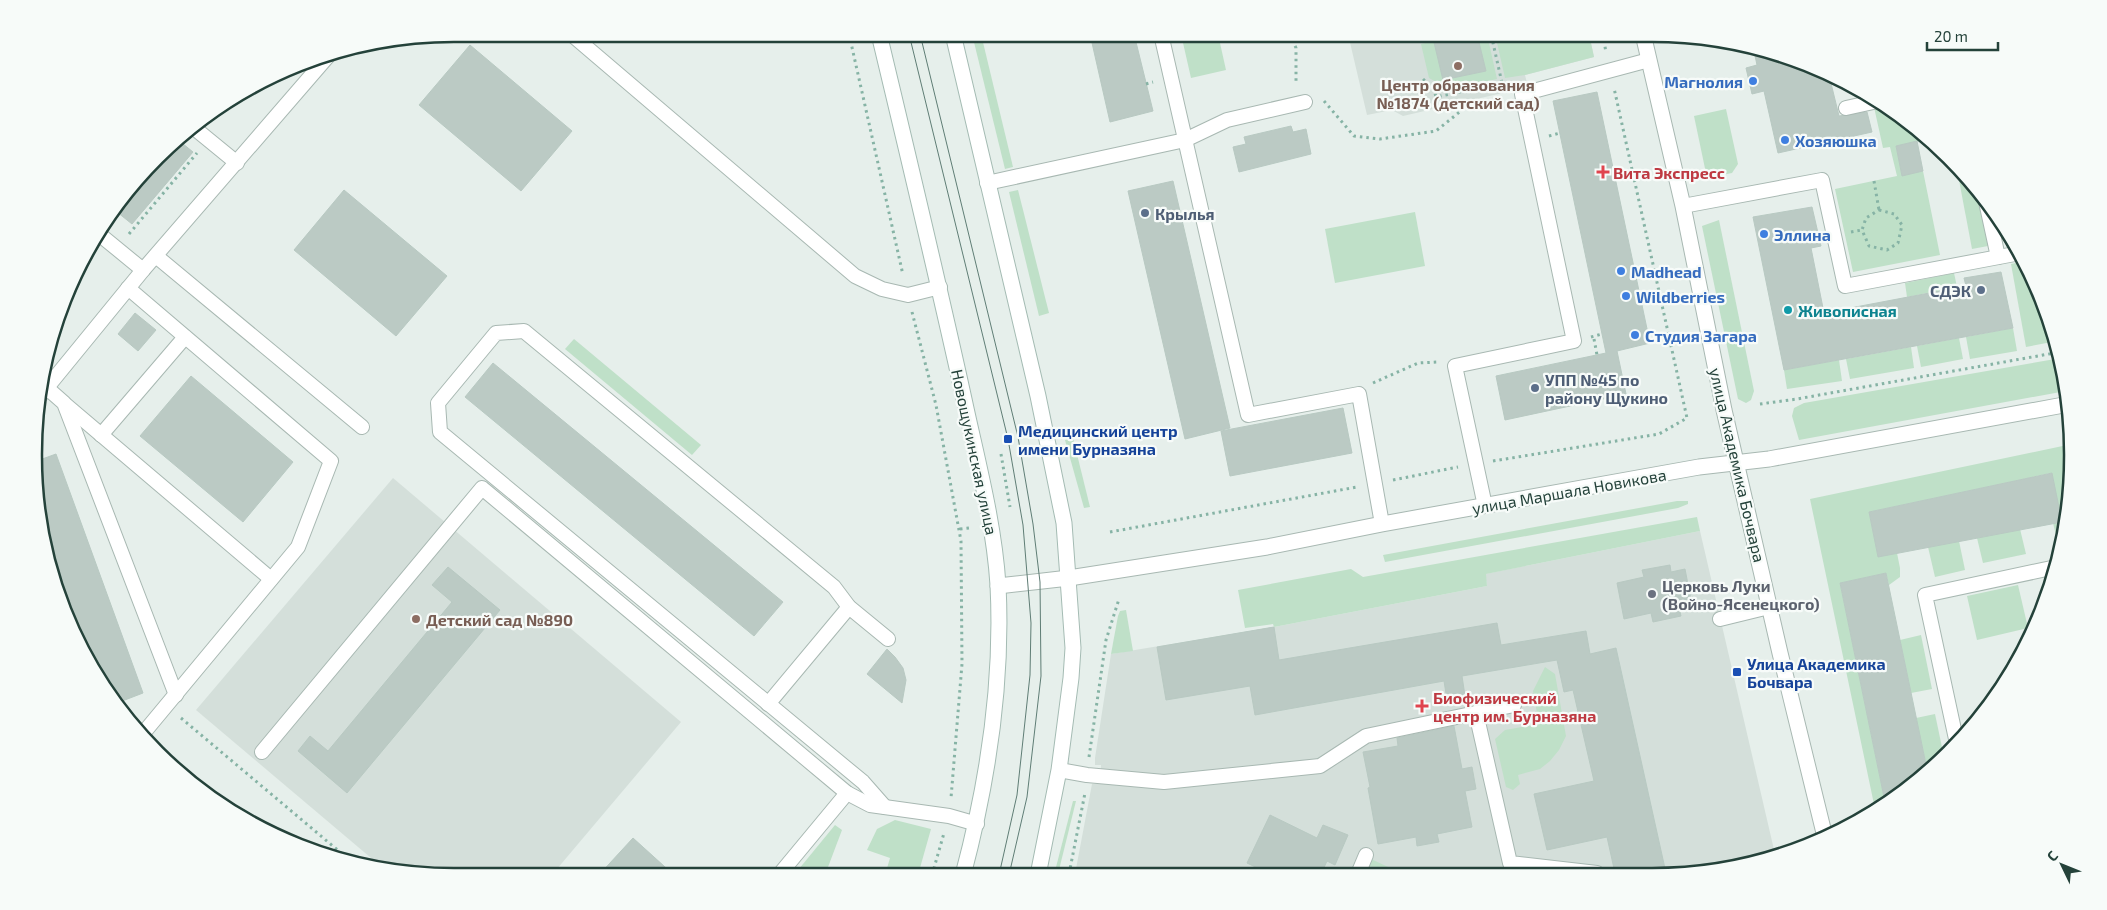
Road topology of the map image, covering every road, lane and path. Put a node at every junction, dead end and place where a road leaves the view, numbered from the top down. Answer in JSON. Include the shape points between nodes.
{"nodes":[{"id":1,"x":582,"y":43,"type":"edge"},
{"id":2,"x":851,"y":43,"type":"edge"},
{"id":3,"x":881,"y":43,"type":"edge"},
{"id":4,"x":955,"y":43,"type":"edge"},
{"id":5,"x":1163,"y":43,"type":"edge"},
{"id":6,"x":1294,"y":43,"type":"edge"},
{"id":7,"x":1494,"y":43,"type":"edge"},
{"id":8,"x":1605,"y":43,"type":"edge"},
{"id":9,"x":1645,"y":43,"type":"edge"},
{"id":10,"x":1649,"y":60,"type":"junction"},
{"id":11,"x":321,"y":64,"type":"edge"},
{"id":12,"x":1609,"y":69,"type":"junction"},
{"id":13,"x":1423,"y":79,"type":"dead end"},
{"id":14,"x":1522,"y":94,"type":"junction"},
{"id":15,"x":1301,"y":103,"type":"junction"},
{"id":16,"x":1867,"y":103,"type":"edge"},
{"id":17,"x":1846,"y":108,"type":"dead end"},
{"id":18,"x":199,"y":132,"type":"edge"},
{"id":19,"x":1185,"y":140,"type":"junction"},
{"id":20,"x":199,"y":150,"type":"dead end"},
{"id":21,"x":237,"y":162,"type":"junction"},
{"id":22,"x":1874,"y":181,"type":"dead end"},
{"id":23,"x":987,"y":183,"type":"junction"},
{"id":24,"x":1683,"y":206,"type":"junction"},
{"id":25,"x":1879,"y":210,"type":"junction"},
{"id":26,"x":1990,"y":219,"type":"edge"},
{"id":27,"x":105,"y":238,"type":"edge"},
{"id":28,"x":117,"y":248,"type":"junction"},
{"id":29,"x":2012,"y":254,"type":"edge"},
{"id":30,"x":156,"y":256,"type":"junction"},
{"id":31,"x":1998,"y":257,"type":"junction"},
{"id":32,"x":143,"y":270,"type":"junction"},
{"id":33,"x":940,"y":287,"type":"junction"},
{"id":34,"x":128,"y":288,"type":"junction"},
{"id":35,"x":908,"y":296,"type":"junction"},
{"id":36,"x":1594,"y":336,"type":"dead end"},
{"id":37,"x":185,"y":337,"type":"junction"},
{"id":38,"x":2051,"y":354,"type":"edge"},
{"id":39,"x":1597,"y":355,"type":"dead end"},
{"id":40,"x":1455,"y":366,"type":"junction"},
{"id":41,"x":49,"y":384,"type":"edge"},
{"id":42,"x":1359,"y":394,"type":"junction"},
{"id":43,"x":47,"y":396,"type":"edge"},
{"id":44,"x":64,"y":403,"type":"junction"},
{"id":45,"x":1760,"y":404,"type":"dead end"},
{"id":46,"x":2061,"y":405,"type":"edge"},
{"id":47,"x":362,"y":427,"type":"dead end"},
{"id":48,"x":101,"y":435,"type":"junction"},
{"id":49,"x":1001,"y":454,"type":"dead end"},
{"id":50,"x":1738,"y":463,"type":"junction"},
{"id":51,"x":1476,"y":464,"type":"junction"},
{"id":52,"x":1374,"y":484,"type":"junction"},
{"id":53,"x":1485,"y":506,"type":"junction"},
{"id":54,"x":1011,"y":516,"type":"dead end"},
{"id":55,"x":1382,"y":524,"type":"junction"},
{"id":56,"x":969,"y":528,"type":"dead end"},
{"id":57,"x":960,"y":529,"type":"junction"},
{"id":58,"x":1110,"y":532,"type":"dead end"},
{"id":59,"x":2048,"y":569,"type":"edge"},
{"id":60,"x":1069,"y":578,"type":"junction"},
{"id":61,"x":271,"y":580,"type":"junction"},
{"id":62,"x":998,"y":586,"type":"junction"},
{"id":63,"x":1119,"y":599,"type":"dead end"},
{"id":64,"x":849,"y":606,"type":"junction"},
{"id":65,"x":1770,"y":607,"type":"junction"},
{"id":66,"x":1720,"y":619,"type":"dead end"},
{"id":67,"x":888,"y":639,"type":"dead end"},
{"id":68,"x":172,"y":701,"type":"junction"},
{"id":69,"x":768,"y":704,"type":"junction"},
{"id":70,"x":1514,"y":705,"type":"dead end"},
{"id":71,"x":1476,"y":713,"type":"junction"},
{"id":72,"x":147,"y":730,"type":"edge"},
{"id":73,"x":1955,"y":735,"type":"edge"},
{"id":74,"x":262,"y":752,"type":"dead end"},
{"id":75,"x":1059,"y":770,"type":"junction"},
{"id":76,"x":1087,"y":775,"type":"junction"},
{"id":77,"x":847,"y":792,"type":"junction"},
{"id":78,"x":885,"y":808,"type":"junction"},
{"id":79,"x":948,"y":816,"type":"junction"},
{"id":80,"x":976,"y":824,"type":"junction"},
{"id":81,"x":1823,"y":830,"type":"edge"},
{"id":82,"x":339,"y":850,"type":"edge"},
{"id":83,"x":1366,"y":855,"type":"dead end"},
{"id":84,"x":785,"y":868,"type":"edge"},
{"id":85,"x":934,"y":868,"type":"edge"},
{"id":86,"x":966,"y":868,"type":"edge"},
{"id":87,"x":1039,"y":868,"type":"edge"},
{"id":88,"x":1070,"y":868,"type":"edge"},
{"id":89,"x":1361,"y":868,"type":"edge"},
{"id":90,"x":1554,"y":868,"type":"edge"}],
"edges":[{"from":1,"to":35,"type":"lane","via":[[856,276],[882,289]]},
{"from":2,"to":35,"type":"path"},
{"from":3,"to":33,"type":"street","name":"Новощукинская улица"},
{"from":4,"to":23,"type":"street"},
{"from":5,"to":19,"type":"lane"},
{"from":6,"to":15,"type":"path"},
{"from":7,"to":13,"type":"path","via":[[1502,83],[1436,97]]},
{"from":8,"to":12,"type":"path"},
{"from":9,"to":10,"type":"street","name":"улица Академика Бочвара"},
{"from":10,"to":12,"type":"lane"},
{"from":10,"to":24,"type":"street","name":"улица Академика Бочвара"},
{"from":11,"to":21,"type":"lane"},
{"from":12,"to":14,"type":"lane"},
{"from":12,"to":51,"type":"path","via":[[1687,418],[1660,434]]},
{"from":14,"to":15,"type":"path","via":[[1467,106],[1436,131],[1380,139],[1354,136],[1322,98]]},
{"from":14,"to":40,"type":"lane","via":[[1574,340]]},
{"from":15,"to":19,"type":"lane","via":[[1227,120]]},
{"from":16,"to":17,"type":"lane"},
{"from":18,"to":21,"type":"lane"},
{"from":19,"to":23,"type":"lane"},
{"from":19,"to":42,"type":"lane","via":[[1248,415]]},
{"from":20,"to":28,"type":"path"},
{"from":21,"to":30,"type":"lane"},
{"from":22,"to":25,"type":"path"},
{"from":23,"to":60,"type":"street","via":[[1042,415],[1064,523]]},
{"from":24,"to":31,"type":"lane","via":[[1822,180],[1845,286]]},
{"from":24,"to":50,"type":"street","name":"улица Академика Бочвара","via":[[1724,410]]},
{"from":25,"to":25,"type":"path","via":[[1894,214],[1902,226],[1898,243],[1887,250],[1869,246],[1862,230],[1866,218]]},
{"from":26,"to":31,"type":"lane"},
{"from":27,"to":28,"type":"lane"},
{"from":28,"to":32,"type":"lane"},
{"from":29,"to":31,"type":"lane"},
{"from":30,"to":32,"type":"lane"},
{"from":30,"to":47,"type":"lane"},
{"from":32,"to":34,"type":"lane"},
{"from":33,"to":35,"type":"lane"},
{"from":33,"to":62,"type":"street","name":"Новощукинская улица","via":[[993,538]]},
{"from":34,"to":37,"type":"lane"},
{"from":34,"to":41,"type":"lane"},
{"from":35,"to":57,"type":"path","via":[[936,405]]},
{"from":36,"to":39,"type":"path"},
{"from":37,"to":48,"type":"lane"},
{"from":37,"to":61,"type":"lane","via":[[331,460],[298,547]]},
{"from":38,"to":45,"type":"path"},
{"from":40,"to":42,"type":"path","via":[[1443,362],[1418,363],[1365,386]]},
{"from":40,"to":51,"type":"lane"},
{"from":42,"to":52,"type":"lane"},
{"from":43,"to":44,"type":"lane"},
{"from":44,"to":48,"type":"lane"},
{"from":44,"to":68,"type":"lane"},
{"from":46,"to":50,"type":"street","name":"улица Маршала Новикова"},
{"from":48,"to":61,"type":"lane"},
{"from":49,"to":54,"type":"path"},
{"from":50,"to":53,"type":"street","name":"улица Маршала Новикова"},
{"from":50,"to":65,"type":"street","name":"улица Академика Бочвара"},
{"from":51,"to":52,"type":"path"},
{"from":51,"to":53,"type":"lane"},
{"from":52,"to":55,"type":"lane"},
{"from":52,"to":58,"type":"path"},
{"from":53,"to":55,"type":"street","name":"улица Маршала Новикова"},
{"from":55,"to":60,"type":"street","name":"улица Маршала Новикова","via":[[1267,547]]},
{"from":56,"to":57,"type":"path"},
{"from":57,"to":79,"type":"path","via":[[962,664],[954,783]]},
{"from":59,"to":73,"type":"lane","via":[[1926,595]]},
{"from":60,"to":62,"type":"street","name":"улица Маршала Новикова"},
{"from":60,"to":75,"type":"street","via":[[1073,648]]},
{"from":61,"to":68,"type":"lane"},
{"from":62,"to":80,"type":"street","name":"Новощукинская улица","via":[[998,665],[988,756]]},
{"from":63,"to":76,"type":"path","via":[[1106,640]]},
{"from":64,"to":67,"type":"lane"},
{"from":64,"to":69,"type":"lane"},
{"from":64,"to":69,"type":"lane","via":[[834,587],[524,331],[496,333],[443,396],[438,403],[440,432]]},
{"from":65,"to":66,"type":"lane"},
{"from":65,"to":81,"type":"street","name":"улица Академика Бочвара"},
{"from":68,"to":72,"type":"lane"},
{"from":68,"to":82,"type":"path"},
{"from":69,"to":78,"type":"lane","via":[[863,782]]},
{"from":70,"to":71,"type":"lane"},
{"from":71,"to":76,"type":"lane","via":[[1366,736],[1320,766],[1164,782]]},
{"from":71,"to":90,"type":"lane","via":[[1510,863]]},
{"from":74,"to":77,"type":"lane","via":[[482,488]]},
{"from":75,"to":76,"type":"lane"},
{"from":75,"to":87,"type":"street"},
{"from":76,"to":88,"type":"path"},
{"from":77,"to":78,"type":"lane","via":[[870,806]]},
{"from":77,"to":84,"type":"lane"},
{"from":78,"to":79,"type":"lane"},
{"from":79,"to":80,"type":"lane"},
{"from":79,"to":85,"type":"path"},
{"from":80,"to":86,"type":"street","name":"Новощукинская улица"},
{"from":83,"to":89,"type":"lane"}]}
